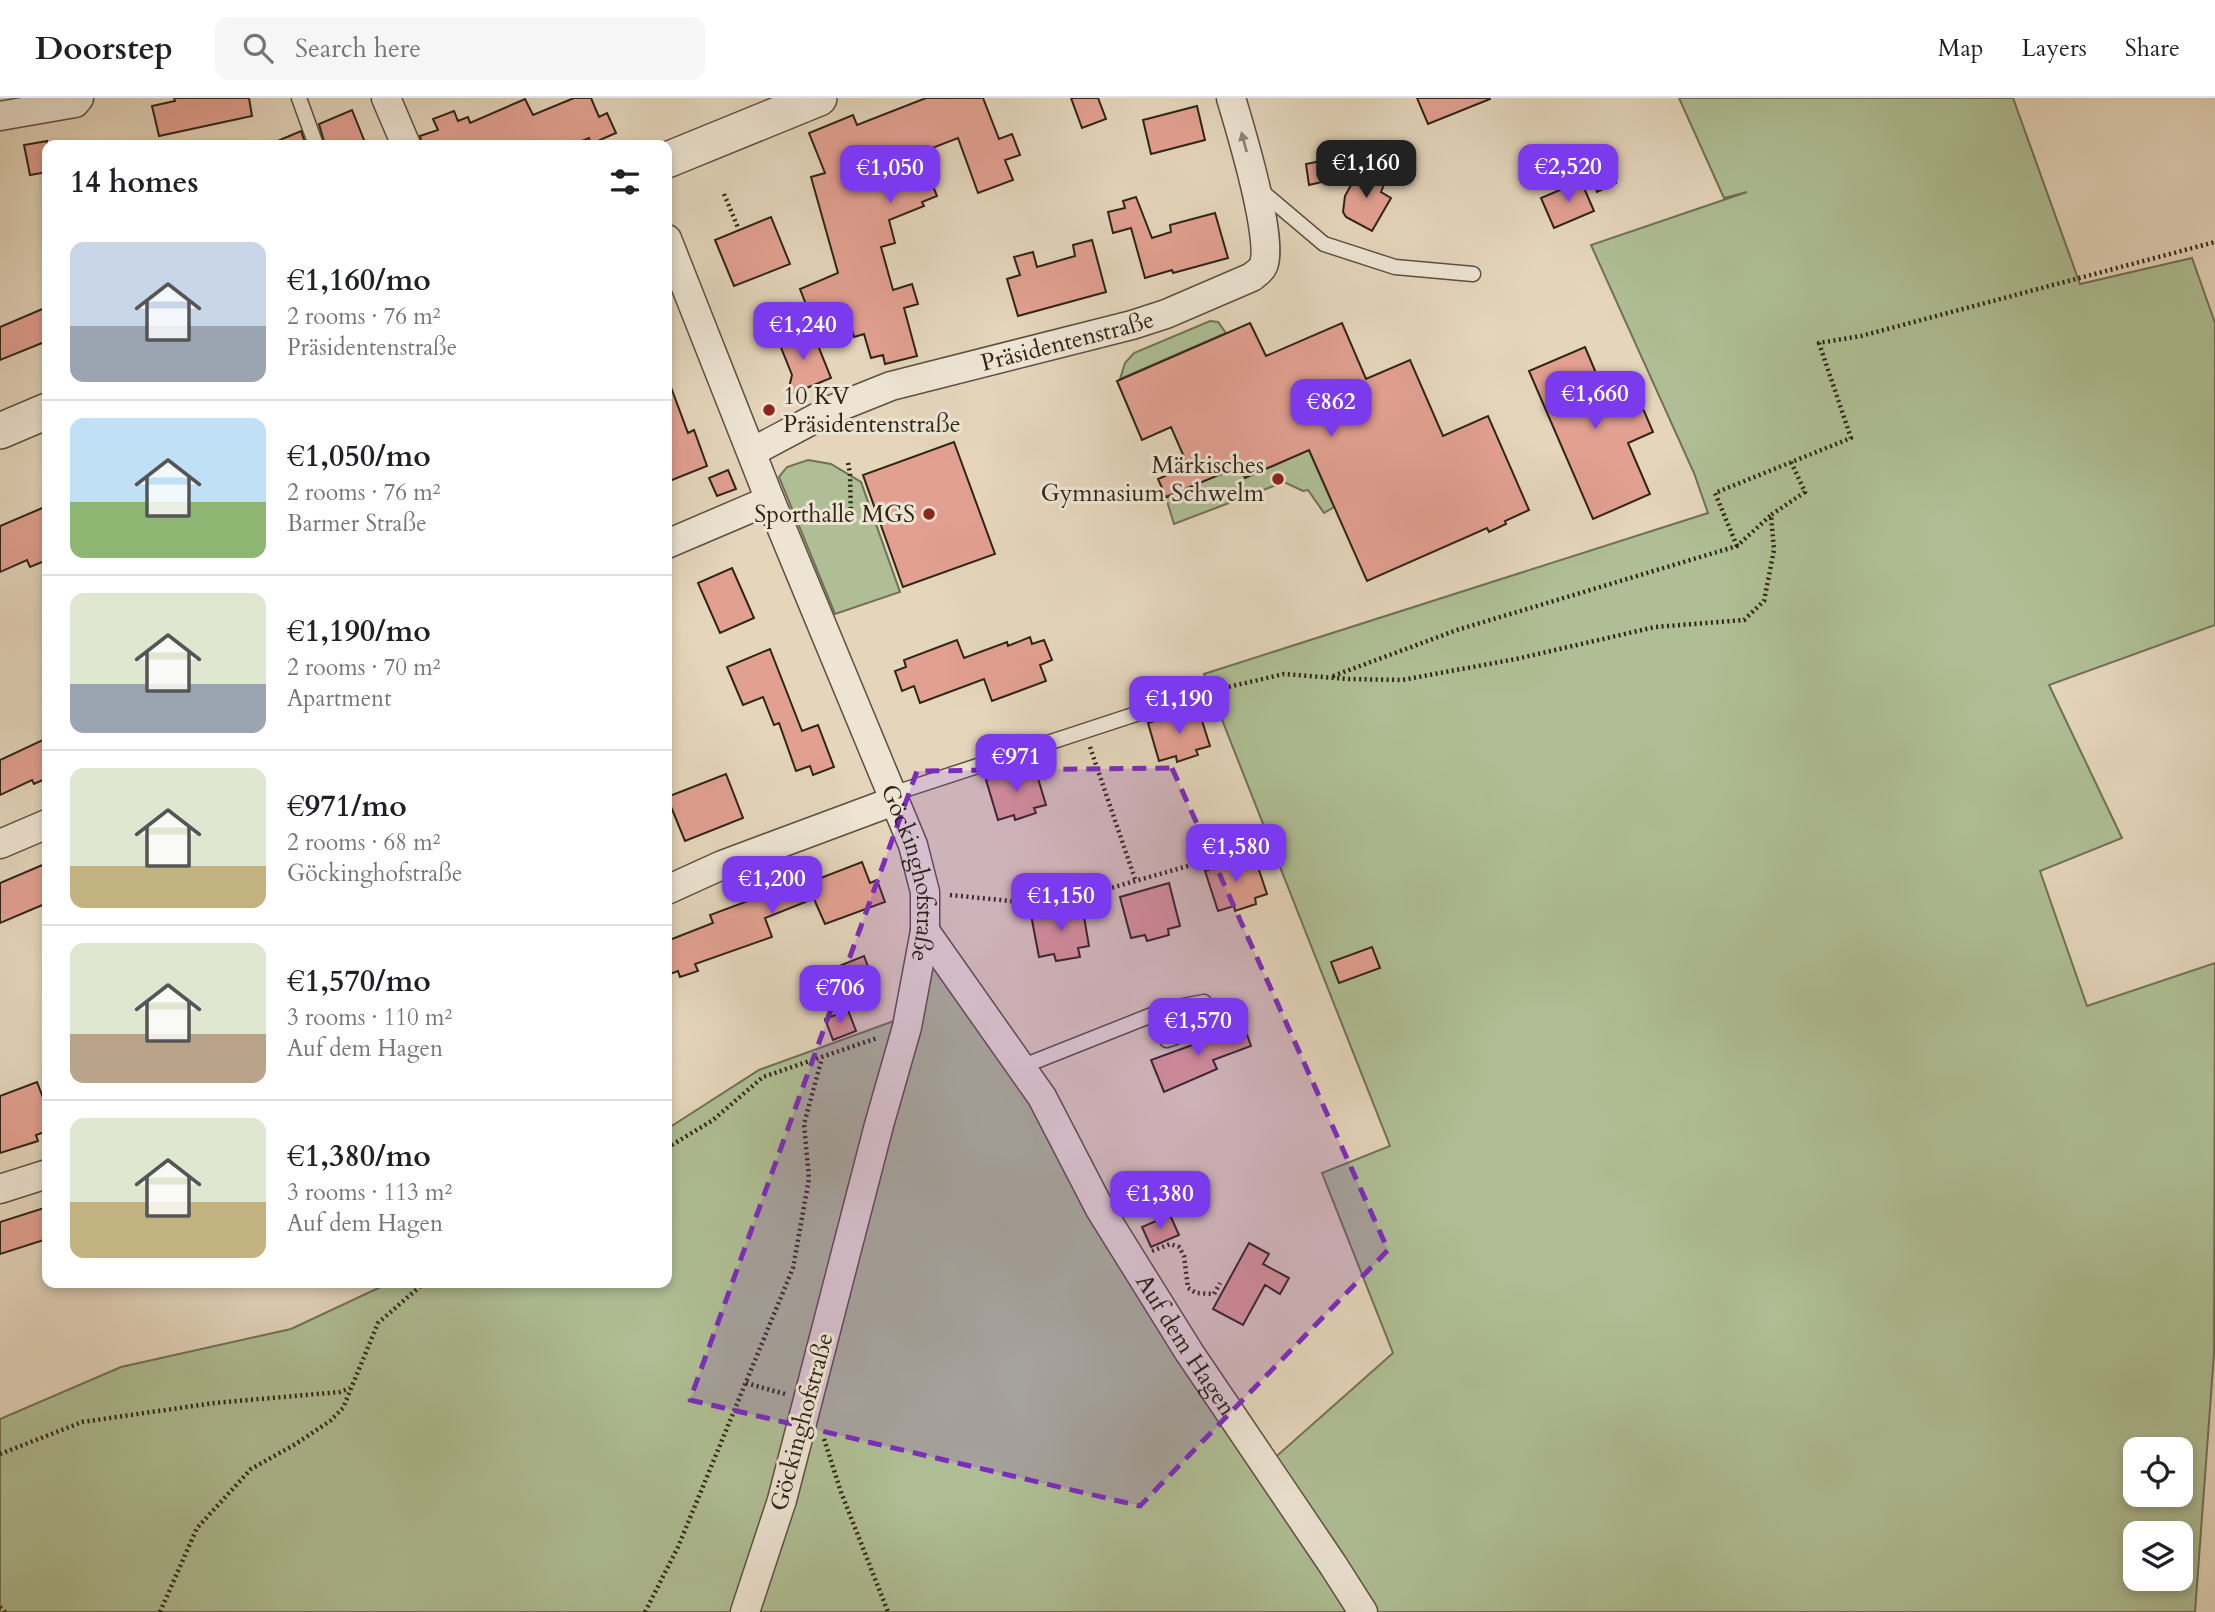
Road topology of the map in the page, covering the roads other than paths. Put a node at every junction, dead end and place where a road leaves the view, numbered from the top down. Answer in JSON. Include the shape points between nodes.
{"nodes":[{"id":1,"x":79,"y":98,"type":"edge"},
{"id":2,"x":299,"y":98,"type":"edge"},
{"id":3,"x":386,"y":98,"type":"edge"},
{"id":4,"x":819,"y":98,"type":"edge"},
{"id":5,"x":1231,"y":98,"type":"edge"},
{"id":6,"x":0,"y":116,"type":"edge"},
{"id":7,"x":314,"y":140,"type":"edge"},
{"id":8,"x":404,"y":140,"type":"edge"},
{"id":9,"x":672,"y":158,"type":"edge"},
{"id":10,"x":1256,"y":186,"type":"junction"},
{"id":11,"x":672,"y":252,"type":"edge"},
{"id":12,"x":1473,"y":274,"type":"dead end"},
{"id":13,"x":42,"y":413,"type":"edge"},
{"id":14,"x":0,"y":431,"type":"edge"},
{"id":15,"x":752,"y":452,"type":"junction"},
{"id":16,"x":770,"y":500,"type":"junction"},
{"id":17,"x":672,"y":542,"type":"edge"},
{"id":18,"x":1188,"y":696,"type":"road end"},
{"id":19,"x":893,"y":797,"type":"junction"},
{"id":20,"x":42,"y":826,"type":"edge"},
{"id":21,"x":0,"y":844,"type":"edge"},
{"id":22,"x":672,"y":888,"type":"edge"},
{"id":23,"x":925,"y":931,"type":"junction"},
{"id":24,"x":1167,"y":1040,"type":"dead end"},
{"id":25,"x":1021,"y":1067,"type":"junction"},
{"id":26,"x":42,"y":1176,"type":"edge"},
{"id":27,"x":0,"y":1189,"type":"edge"},
{"id":28,"x":745,"y":1612,"type":"edge"},
{"id":29,"x":1363,"y":1612,"type":"edge"}],
"edges":[{"from":1,"to":6,"type":"street","via":[[75,103]]},
{"from":2,"to":7,"type":"lane"},
{"from":3,"to":8,"type":"street"},
{"from":4,"to":9,"type":"street"},
{"from":10,"to":5,"type":"street","name":"Präsidentenstraße","one_way":true},
{"from":10,"to":12,"type":"lane","via":[[1324,244],[1395,267]]},
{"from":10,"to":15,"type":"street","name":"Präsidentenstraße","via":[[1266,252],[1263,268],[1252,277],[1132,325],[891,386],[831,410]]},
{"from":11,"to":15,"type":"street","name":"Göckinghofstraße"},
{"from":13,"to":14,"type":"street"},
{"from":15,"to":16,"type":"street","name":"Göckinghofstraße"},
{"from":16,"to":17,"type":"street"},
{"from":16,"to":19,"type":"street","name":"Göckinghofstraße"},
{"from":18,"to":19,"type":"lane"},
{"from":19,"to":22,"type":"street"},
{"from":19,"to":23,"type":"street","name":"Göckinghofstraße","via":[[925,892]]},
{"from":20,"to":21,"type":"street"},
{"from":23,"to":25,"type":"street","name":"Auf dem Hagen"},
{"from":23,"to":28,"type":"street","name":"Göckinghofstraße","via":[[907,1027],[809,1398]]},
{"from":24,"to":25,"type":"lane","via":[[1218,1022],[1204,1002],[1167,1009]]},
{"from":25,"to":29,"type":"street","name":"Auf dem Hagen","via":[[1100,1209],[1189,1352]]},
{"from":26,"to":27,"type":"street"}]}
